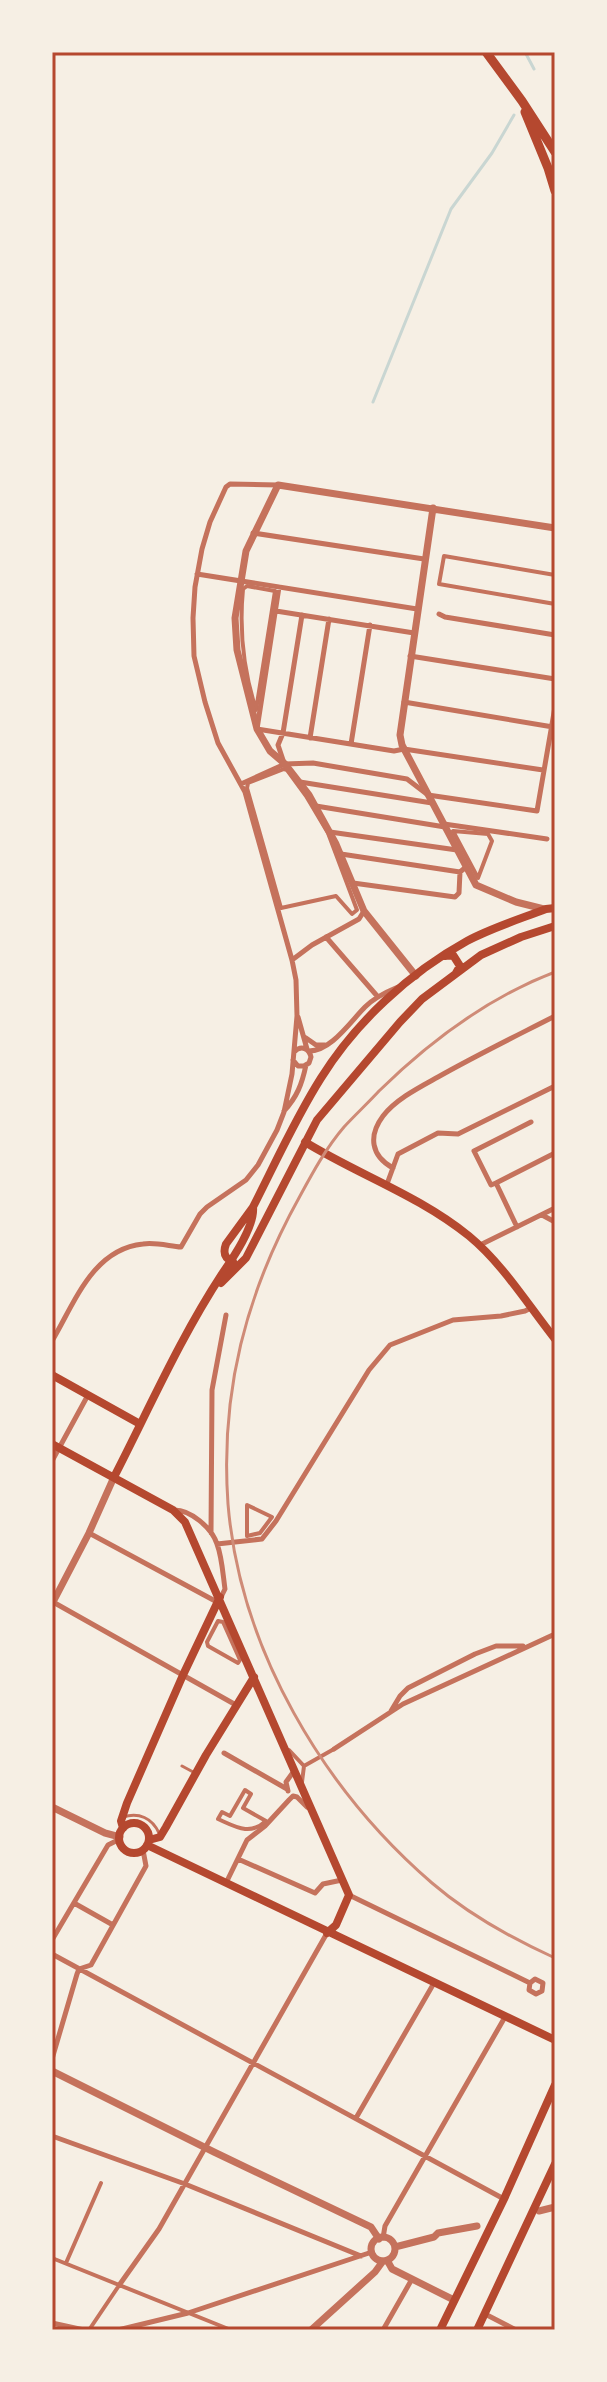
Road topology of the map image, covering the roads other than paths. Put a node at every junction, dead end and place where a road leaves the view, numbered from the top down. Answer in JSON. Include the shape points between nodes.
{"nodes":[{"id":1,"x":486,"y":52,"type":"edge"},
{"id":2,"x":522,"y":101,"type":"junction"},
{"id":3,"x":555,"y":152,"type":"edge"},
{"id":4,"x":555,"y":191,"type":"edge"},
{"id":5,"x":278,"y":485,"type":"junction"},
{"id":6,"x":433,"y":508,"type":"junction"},
{"id":7,"x":554,"y":529,"type":"edge"},
{"id":8,"x":253,"y":533,"type":"junction"},
{"id":9,"x":424,"y":559,"type":"junction"},
{"id":10,"x":197,"y":574,"type":"junction"},
{"id":11,"x":555,"y":575,"type":"edge"},
{"id":12,"x":239,"y":582,"type":"junction"},
{"id":13,"x":277,"y":589,"type":"junction"},
{"id":14,"x":555,"y":604,"type":"edge"},
{"id":15,"x":417,"y":609,"type":"junction"},
{"id":16,"x":276,"y":611,"type":"junction"},
{"id":17,"x":439,"y":614,"type":"dead end"},
{"id":18,"x":302,"y":615,"type":"junction"},
{"id":19,"x":329,"y":619,"type":"junction"},
{"id":20,"x":370,"y":625,"type":"junction"},
{"id":21,"x":414,"y":633,"type":"junction"},
{"id":22,"x":555,"y":635,"type":"edge"},
{"id":23,"x":410,"y":656,"type":"junction"},
{"id":24,"x":555,"y":679,"type":"edge"},
{"id":25,"x":404,"y":702,"type":"junction"},
{"id":26,"x":555,"y":707,"type":"edge"},
{"id":27,"x":553,"y":727,"type":"edge"},
{"id":28,"x":257,"y":729,"type":"junction"},
{"id":29,"x":283,"y":733,"type":"junction"},
{"id":30,"x":310,"y":738,"type":"junction"},
{"id":31,"x":351,"y":744,"type":"junction"},
{"id":32,"x":404,"y":749,"type":"junction"},
{"id":33,"x":285,"y":767,"type":"junction"},
{"id":34,"x":543,"y":770,"type":"junction"},
{"id":35,"x":299,"y":782,"type":"junction"},
{"id":36,"x":241,"y":784,"type":"junction"},
{"id":37,"x":430,"y":799,"type":"junction"},
{"id":38,"x":315,"y":806,"type":"junction"},
{"id":39,"x":447,"y":827,"type":"junction"},
{"id":40,"x":330,"y":832,"type":"junction"},
{"id":41,"x":547,"y":839,"type":"dead end"},
{"id":42,"x":457,"y":850,"type":"junction"},
{"id":43,"x":341,"y":854,"type":"junction"},
{"id":44,"x":463,"y":870,"type":"junction"},
{"id":45,"x":352,"y":883,"type":"junction"},
{"id":46,"x":516,"y":902,"type":"junction"},
{"id":47,"x":550,"y":908,"type":"edge"},
{"id":48,"x":364,"y":911,"type":"junction"},
{"id":49,"x":529,"y":916,"type":"junction"},
{"id":50,"x":555,"y":926,"type":"edge"},
{"id":51,"x":326,"y":937,"type":"junction"},
{"id":52,"x":521,"y":937,"type":"junction"},
{"id":53,"x":467,"y":941,"type":"junction"},
{"id":54,"x":445,"y":956,"type":"junction"},
{"id":55,"x":479,"y":957,"type":"junction"},
{"id":56,"x":292,"y":960,"type":"junction"},
{"id":57,"x":456,"y":974,"type":"junction"},
{"id":58,"x":416,"y":976,"type":"junction"},
{"id":59,"x":407,"y":984,"type":"junction"},
{"id":60,"x":378,"y":997,"type":"junction"},
{"id":61,"x":297,"y":1016,"type":"junction"},
{"id":62,"x":555,"y":1016,"type":"edge"},
{"id":63,"x":305,"y":1037,"type":"junction"},
{"id":64,"x":326,"y":1045,"type":"junction"},
{"id":65,"x":308,"y":1050,"type":"junction"},
{"id":66,"x":294,"y":1052,"type":"junction"},
{"id":67,"x":293,"y":1059,"type":"junction"},
{"id":68,"x":306,"y":1065,"type":"junction"},
{"id":69,"x":555,"y":1086,"type":"edge"},
{"id":70,"x":284,"y":1112,"type":"junction"},
{"id":71,"x":531,"y":1122,"type":"dead end"},
{"id":72,"x":305,"y":1142,"type":"junction"},
{"id":73,"x":555,"y":1153,"type":"edge"},
{"id":74,"x":393,"y":1168,"type":"junction"},
{"id":75,"x":496,"y":1183,"type":"junction"},
{"id":76,"x":387,"y":1184,"type":"junction"},
{"id":77,"x":555,"y":1208,"type":"edge"},
{"id":78,"x":542,"y":1215,"type":"junction"},
{"id":79,"x":555,"y":1222,"type":"edge"},
{"id":80,"x":517,"y":1227,"type":"junction"},
{"id":81,"x":479,"y":1245,"type":"junction"},
{"id":82,"x":249,"y":1251,"type":"junction"},
{"id":83,"x":231,"y":1261,"type":"junction"},
{"id":84,"x":208,"y":1295,"type":"junction"},
{"id":85,"x":531,"y":1308,"type":"junction"},
{"id":86,"x":226,"y":1315,"type":"dead end"},
{"id":87,"x":555,"y":1339,"type":"edge"},
{"id":88,"x":52,"y":1341,"type":"edge"},
{"id":89,"x":52,"y":1375,"type":"edge"},
{"id":90,"x":88,"y":1395,"type":"junction"},
{"id":91,"x":140,"y":1424,"type":"junction"},
{"id":92,"x":56,"y":1446,"type":"edge"},
{"id":93,"x":52,"y":1461,"type":"edge"},
{"id":94,"x":114,"y":1477,"type":"junction"},
{"id":95,"x":247,"y":1505,"type":"joint"},
{"id":96,"x":173,"y":1510,"type":"junction"},
{"id":97,"x":197,"y":1520,"type":"junction"},
{"id":98,"x":185,"y":1522,"type":"junction"},
{"id":99,"x":89,"y":1533,"type":"junction"},
{"id":100,"x":211,"y":1533,"type":"junction"},
{"id":101,"x":217,"y":1544,"type":"junction"},
{"id":102,"x":219,"y":1600,"type":"junction"},
{"id":103,"x":52,"y":1602,"type":"edge"},
{"id":104,"x":218,"y":1621,"type":"joint"},
{"id":105,"x":555,"y":1634,"type":"edge"},
{"id":106,"x":537,"y":1642,"type":"junction"},
{"id":107,"x":183,"y":1675,"type":"junction"},
{"id":108,"x":254,"y":1677,"type":"junction"},
{"id":109,"x":237,"y":1705,"type":"junction"},
{"id":110,"x":388,"y":1715,"type":"junction"},
{"id":111,"x":281,"y":1742,"type":"junction"},
{"id":112,"x":334,"y":1749,"type":"joint"},
{"id":113,"x":224,"y":1753,"type":"dead end"},
{"id":114,"x":182,"y":1766,"type":"dead end"},
{"id":115,"x":304,"y":1766,"type":"junction"},
{"id":116,"x":294,"y":1771,"type":"junction"},
{"id":117,"x":195,"y":1773,"type":"junction"},
{"id":118,"x":301,"y":1788,"type":"junction"},
{"id":119,"x":287,"y":1789,"type":"junction"},
{"id":120,"x":289,"y":1800,"type":"junction"},
{"id":121,"x":52,"y":1807,"type":"edge"},
{"id":122,"x":313,"y":1815,"type":"junction"},
{"id":123,"x":121,"y":1818,"type":"junction"},
{"id":124,"x":218,"y":1819,"type":"joint"},
{"id":125,"x":121,"y":1835,"type":"junction"},
{"id":126,"x":160,"y":1837,"type":"junction"},
{"id":127,"x":147,"y":1845,"type":"junction"},
{"id":128,"x":238,"y":1859,"type":"junction"},
{"id":129,"x":343,"y":1880,"type":"junction"},
{"id":130,"x":226,"y":1883,"type":"junction"},
{"id":131,"x":349,"y":1895,"type":"junction"},
{"id":132,"x":74,"y":1903,"type":"junction"},
{"id":133,"x":113,"y":1925,"type":"junction"},
{"id":134,"x":327,"y":1933,"type":"junction"},
{"id":135,"x":52,"y":1940,"type":"edge"},
{"id":136,"x":52,"y":1954,"type":"edge"},
{"id":137,"x":79,"y":1969,"type":"junction"},
{"id":138,"x":434,"y":1983,"type":"junction"},
{"id":139,"x":530,"y":1983,"type":"dead end"},
{"id":140,"x":505,"y":2017,"type":"junction"},
{"id":141,"x":555,"y":2040,"type":"edge"},
{"id":142,"x":52,"y":2059,"type":"edge"},
{"id":143,"x":253,"y":2063,"type":"junction"},
{"id":144,"x":52,"y":2071,"type":"edge"},
{"id":145,"x":555,"y":2085,"type":"edge"},
{"id":146,"x":555,"y":2099,"type":"edge"},
{"id":147,"x":356,"y":2118,"type":"junction"},
{"id":148,"x":540,"y":2119,"type":"junction"},
{"id":149,"x":52,"y":2136,"type":"edge"},
{"id":150,"x":204,"y":2147,"type":"junction"},
{"id":151,"x":425,"y":2156,"type":"junction"},
{"id":152,"x":555,"y":2164,"type":"edge"},
{"id":153,"x":101,"y":2183,"type":"dead end"},
{"id":154,"x":185,"y":2184,"type":"junction"},
{"id":155,"x":504,"y":2199,"type":"junction"},
{"id":156,"x":555,"y":2207,"type":"edge"},
{"id":157,"x":539,"y":2211,"type":"dead end"},
{"id":158,"x":477,"y":2226,"type":"dead end"},
{"id":159,"x":381,"y":2238,"type":"junction"},
{"id":160,"x":395,"y":2247,"type":"junction"},
{"id":161,"x":372,"y":2252,"type":"junction"},
{"id":162,"x":361,"y":2256,"type":"junction"},
{"id":163,"x":52,"y":2258,"type":"edge"},
{"id":164,"x":385,"y":2261,"type":"junction"},
{"id":165,"x":66,"y":2263,"type":"junction"},
{"id":166,"x":412,"y":2279,"type":"junction"},
{"id":167,"x":120,"y":2284,"type":"junction"},
{"id":168,"x":454,"y":2300,"type":"junction"},
{"id":169,"x":188,"y":2313,"type":"junction"},
{"id":170,"x":484,"y":2314,"type":"junction"},
{"id":171,"x":52,"y":2323,"type":"edge"},
{"id":172,"x":75,"y":2329,"type":"edge"},
{"id":173,"x":86,"y":2330,"type":"edge"},
{"id":174,"x":118,"y":2330,"type":"edge"},
{"id":175,"x":231,"y":2330,"type":"edge"},
{"id":176,"x":311,"y":2330,"type":"edge"},
{"id":177,"x":383,"y":2330,"type":"edge"},
{"id":178,"x":440,"y":2330,"type":"edge"},
{"id":179,"x":477,"y":2330,"type":"edge"},
{"id":180,"x":516,"y":2330,"type":"edge"}],
"edges":[{"from":1,"to":2,"type":"main road"},
{"from":2,"to":3,"type":"main road"},
{"from":2,"to":4,"type":"main road"},
{"from":5,"to":6,"type":"street"},
{"from":5,"to":8,"type":"street"},
{"from":5,"to":10,"type":"street","via":[[226,487],[210,522]]},
{"from":6,"to":7,"type":"street"},
{"from":6,"to":9,"type":"street"},
{"from":8,"to":9,"type":"street"},
{"from":8,"to":12,"type":"street"},
{"from":9,"to":15,"type":"street"},
{"from":10,"to":12,"type":"street"},
{"from":10,"to":36,"type":"street","via":[[194,656],[218,743]]},
{"from":11,"to":14,"type":"street","via":[[444,556],[439,584]]},
{"from":12,"to":13,"type":"street"},
{"from":12,"to":28,"type":"street","via":[[237,650]]},
{"from":13,"to":13,"type":"street","via":[[265,650],[256,710],[241,641],[243,589]]},
{"from":13,"to":15,"type":"street"},
{"from":13,"to":16,"type":"street"},
{"from":15,"to":21,"type":"street"},
{"from":16,"to":18,"type":"street"},
{"from":16,"to":28,"type":"street"},
{"from":17,"to":22,"type":"street"},
{"from":18,"to":19,"type":"street"},
{"from":18,"to":29,"type":"street"},
{"from":19,"to":20,"type":"street"},
{"from":19,"to":30,"type":"street"},
{"from":20,"to":21,"type":"street"},
{"from":20,"to":31,"type":"street"},
{"from":21,"to":23,"type":"street"},
{"from":23,"to":24,"type":"street"},
{"from":23,"to":25,"type":"street"},
{"from":25,"to":27,"type":"street"},
{"from":25,"to":32,"type":"street"},
{"from":26,"to":27,"type":"street"},
{"from":27,"to":34,"type":"street"},
{"from":28,"to":29,"type":"street"},
{"from":28,"to":33,"type":"street"},
{"from":29,"to":30,"type":"street"},
{"from":29,"to":33,"type":"street","via":[[278,745]]},
{"from":30,"to":31,"type":"street"},
{"from":31,"to":32,"type":"street"},
{"from":32,"to":34,"type":"street"},
{"from":32,"to":37,"type":"street"},
{"from":33,"to":33,"type":"street","via":[[247,788],[281,908],[336,896],[352,914],[357,910],[328,833]]},
{"from":33,"to":35,"type":"street"},
{"from":33,"to":36,"type":"street"},
{"from":33,"to":37,"type":"street","via":[[313,763],[407,779]]},
{"from":34,"to":37,"type":"street","via":[[537,811]]},
{"from":35,"to":37,"type":"street"},
{"from":35,"to":38,"type":"street"},
{"from":36,"to":56,"type":"street"},
{"from":37,"to":39,"type":"street"},
{"from":38,"to":39,"type":"street"},
{"from":38,"to":40,"type":"street"},
{"from":39,"to":39,"type":"street","via":[[459,842],[478,878],[492,841],[488,834]]},
{"from":39,"to":41,"type":"street"},
{"from":39,"to":42,"type":"street"},
{"from":40,"to":42,"type":"street"},
{"from":40,"to":43,"type":"street"},
{"from":42,"to":44,"type":"street"},
{"from":43,"to":44,"type":"street"},
{"from":43,"to":45,"type":"street"},
{"from":44,"to":45,"type":"street","via":[[455,897]]},
{"from":44,"to":46,"type":"street","via":[[476,885]]},
{"from":45,"to":48,"type":"street"},
{"from":46,"to":47,"type":"street"},
{"from":46,"to":49,"type":"street"},
{"from":47,"to":49,"type":"main road"},
{"from":48,"to":51,"type":"street"},
{"from":48,"to":58,"type":"street"},
{"from":49,"to":52,"type":"main road","via":[[531,922]]},
{"from":49,"to":53,"type":"main road"},
{"from":50,"to":52,"type":"main road"},
{"from":51,"to":56,"type":"street"},
{"from":51,"to":60,"type":"street"},
{"from":52,"to":55,"type":"main road"},
{"from":53,"to":54,"type":"main road"},
{"from":53,"to":55,"type":"main road","via":[[468,956]]},
{"from":54,"to":57,"type":"main road","via":[[456,958]]},
{"from":54,"to":58,"type":"main road"},
{"from":55,"to":57,"type":"main road"},
{"from":56,"to":61,"type":"street"},
{"from":57,"to":72,"type":"main road","via":[[422,999],[382,1042],[327,1106]]},
{"from":58,"to":59,"type":"main road"},
{"from":59,"to":60,"type":"street"},
{"from":59,"to":83,"type":"main road","via":[[369,1016],[323,1074],[253,1207],[223,1250]]},
{"from":60,"to":64,"type":"street"},
{"from":61,"to":63,"type":"street"},
{"from":61,"to":66,"type":"street"},
{"from":62,"to":74,"type":"street","via":[[423,1085],[384,1115],[373,1146],[382,1162]]},
{"from":63,"to":64,"type":"street"},
{"from":63,"to":65,"type":"street"},
{"from":64,"to":65,"type":"street"},
{"from":65,"to":66,"type":"street"},
{"from":65,"to":68,"type":"street"},
{"from":66,"to":67,"type":"street"},
{"from":67,"to":68,"type":"street","via":[[298,1066]]},
{"from":67,"to":70,"type":"street"},
{"from":68,"to":70,"type":"street","via":[[298,1093]]},
{"from":69,"to":74,"type":"street","via":[[458,1134],[438,1133],[398,1154]]},
{"from":70,"to":88,"type":"street","via":[[258,1165],[200,1214],[181,1247],[147,1243],[115,1251],[98,1264]]},
{"from":71,"to":75,"type":"street","via":[[474,1151],[491,1185]]},
{"from":72,"to":76,"type":"main road"},
{"from":72,"to":82,"type":"main road"},
{"from":73,"to":75,"type":"street"},
{"from":74,"to":76,"type":"street"},
{"from":75,"to":80,"type":"street"},
{"from":76,"to":81,"type":"main road"},
{"from":77,"to":78,"type":"street"},
{"from":78,"to":79,"type":"street"},
{"from":78,"to":80,"type":"street"},
{"from":80,"to":81,"type":"street"},
{"from":81,"to":85,"type":"main road"},
{"from":82,"to":83,"type":"main road","via":[[241,1261]]},
{"from":82,"to":84,"type":"main road"},
{"from":83,"to":84,"type":"main road"},
{"from":84,"to":91,"type":"main road"},
{"from":85,"to":87,"type":"main road"},
{"from":85,"to":101,"type":"street","via":[[453,1320],[390,1345],[262,1539]]},
{"from":86,"to":100,"type":"street","via":[[212,1390]]},
{"from":89,"to":90,"type":"main road"},
{"from":90,"to":91,"type":"main road"},
{"from":90,"to":92,"type":"street"},
{"from":91,"to":94,"type":"main road"},
{"from":92,"to":93,"type":"street"},
{"from":92,"to":94,"type":"main road"},
{"from":94,"to":96,"type":"main road"},
{"from":94,"to":99,"type":"street"},
{"from":95,"to":95,"type":"street","via":[[247,1536],[260,1533],[272,1517]]},
{"from":96,"to":97,"type":"street"},
{"from":96,"to":98,"type":"main road"},
{"from":97,"to":98,"type":"street"},
{"from":97,"to":100,"type":"street"},
{"from":98,"to":102,"type":"main road"},
{"from":99,"to":102,"type":"street"},
{"from":99,"to":103,"type":"street"},
{"from":100,"to":101,"type":"street"},
{"from":101,"to":102,"type":"street","via":[[225,1589]]},
{"from":102,"to":107,"type":"main road"},
{"from":102,"to":108,"type":"main road"},
{"from":103,"to":107,"type":"street"},
{"from":104,"to":104,"type":"street","via":[[223,1622],[238,1663],[208,1646]]},
{"from":105,"to":106,"type":"street"},
{"from":106,"to":110,"type":"street"},
{"from":106,"to":110,"type":"street","via":[[475,1654],[408,1688]]},
{"from":107,"to":109,"type":"street"},
{"from":107,"to":123,"type":"main road"},
{"from":108,"to":109,"type":"main road"},
{"from":108,"to":111,"type":"main road"},
{"from":109,"to":117,"type":"main road"},
{"from":110,"to":112,"type":"street"},
{"from":111,"to":115,"type":"street"},
{"from":111,"to":116,"type":"main road"},
{"from":112,"to":115,"type":"street"},
{"from":113,"to":119,"type":"street"},
{"from":114,"to":117,"type":"lane"},
{"from":115,"to":118,"type":"street"},
{"from":116,"to":118,"type":"main road"},
{"from":116,"to":119,"type":"street"},
{"from":117,"to":126,"type":"main road"},
{"from":118,"to":122,"type":"main road"},
{"from":119,"to":120,"type":"street"},
{"from":120,"to":122,"type":"street","via":[[297,1797]]},
{"from":120,"to":128,"type":"street","via":[[247,1840]]},
{"from":121,"to":125,"type":"street","via":[[105,1833]]},
{"from":122,"to":129,"type":"main road"},
{"from":123,"to":125,"type":"main road"},
{"from":123,"to":126,"type":"lane","via":[[146,1817]]},
{"from":124,"to":124,"type":"street","via":[[246,1830],[266,1821],[243,1808],[251,1794],[245,1790],[230,1816],[222,1812]]},
{"from":125,"to":127,"type":"main road","via":[[127,1851],[135,1853]]},
{"from":125,"to":127,"type":"main road","via":[[131,1823],[140,1824],[147,1831]]},
{"from":125,"to":132,"type":"street","via":[[108,1845]]},
{"from":126,"to":127,"type":"main road"},
{"from":127,"to":130,"type":"main road"},
{"from":127,"to":133,"type":"street","via":[[146,1866]]},
{"from":128,"to":129,"type":"street","via":[[315,1893],[323,1884]]},
{"from":128,"to":130,"type":"street"},
{"from":129,"to":131,"type":"main road"},
{"from":130,"to":134,"type":"main road"},
{"from":131,"to":134,"type":"main road"},
{"from":131,"to":139,"type":"street"},
{"from":132,"to":133,"type":"street"},
{"from":132,"to":135,"type":"street"},
{"from":133,"to":137,"type":"street","via":[[91,1965]]},
{"from":134,"to":138,"type":"main road"},
{"from":134,"to":143,"type":"street"},
{"from":136,"to":137,"type":"street"},
{"from":137,"to":142,"type":"street"},
{"from":137,"to":143,"type":"street"},
{"from":138,"to":140,"type":"main road"},
{"from":138,"to":147,"type":"street"},
{"from":140,"to":141,"type":"main road"},
{"from":140,"to":151,"type":"street"},
{"from":143,"to":147,"type":"street"},
{"from":143,"to":150,"type":"street"},
{"from":144,"to":150,"type":"street"},
{"from":145,"to":148,"type":"main road"},
{"from":146,"to":148,"type":"main road"},
{"from":147,"to":151,"type":"street"},
{"from":148,"to":155,"type":"main road"},
{"from":149,"to":154,"type":"street"},
{"from":150,"to":154,"type":"street"},
{"from":150,"to":159,"type":"street","via":[[371,2227]]},
{"from":151,"to":155,"type":"street"},
{"from":151,"to":159,"type":"street"},
{"from":152,"to":170,"type":"main road"},
{"from":153,"to":165,"type":"street"},
{"from":154,"to":162,"type":"street"},
{"from":154,"to":167,"type":"street"},
{"from":155,"to":168,"type":"main road"},
{"from":156,"to":157,"type":"street"},
{"from":158,"to":160,"type":"street"},
{"from":159,"to":160,"type":"street"},
{"from":159,"to":161,"type":"street"},
{"from":160,"to":164,"type":"street"},
{"from":161,"to":162,"type":"street"},
{"from":161,"to":164,"type":"street"},
{"from":162,"to":169,"type":"street"},
{"from":163,"to":165,"type":"street"},
{"from":164,"to":166,"type":"street"},
{"from":164,"to":176,"type":"street"},
{"from":165,"to":167,"type":"street"},
{"from":166,"to":168,"type":"street"},
{"from":166,"to":177,"type":"street"},
{"from":167,"to":169,"type":"street"},
{"from":167,"to":173,"type":"street"},
{"from":168,"to":178,"type":"main road"},
{"from":169,"to":174,"type":"street"},
{"from":169,"to":175,"type":"street"},
{"from":170,"to":179,"type":"main road"},
{"from":170,"to":180,"type":"street"},
{"from":171,"to":172,"type":"street"},
{"from":172,"to":173,"type":"street"}]}
